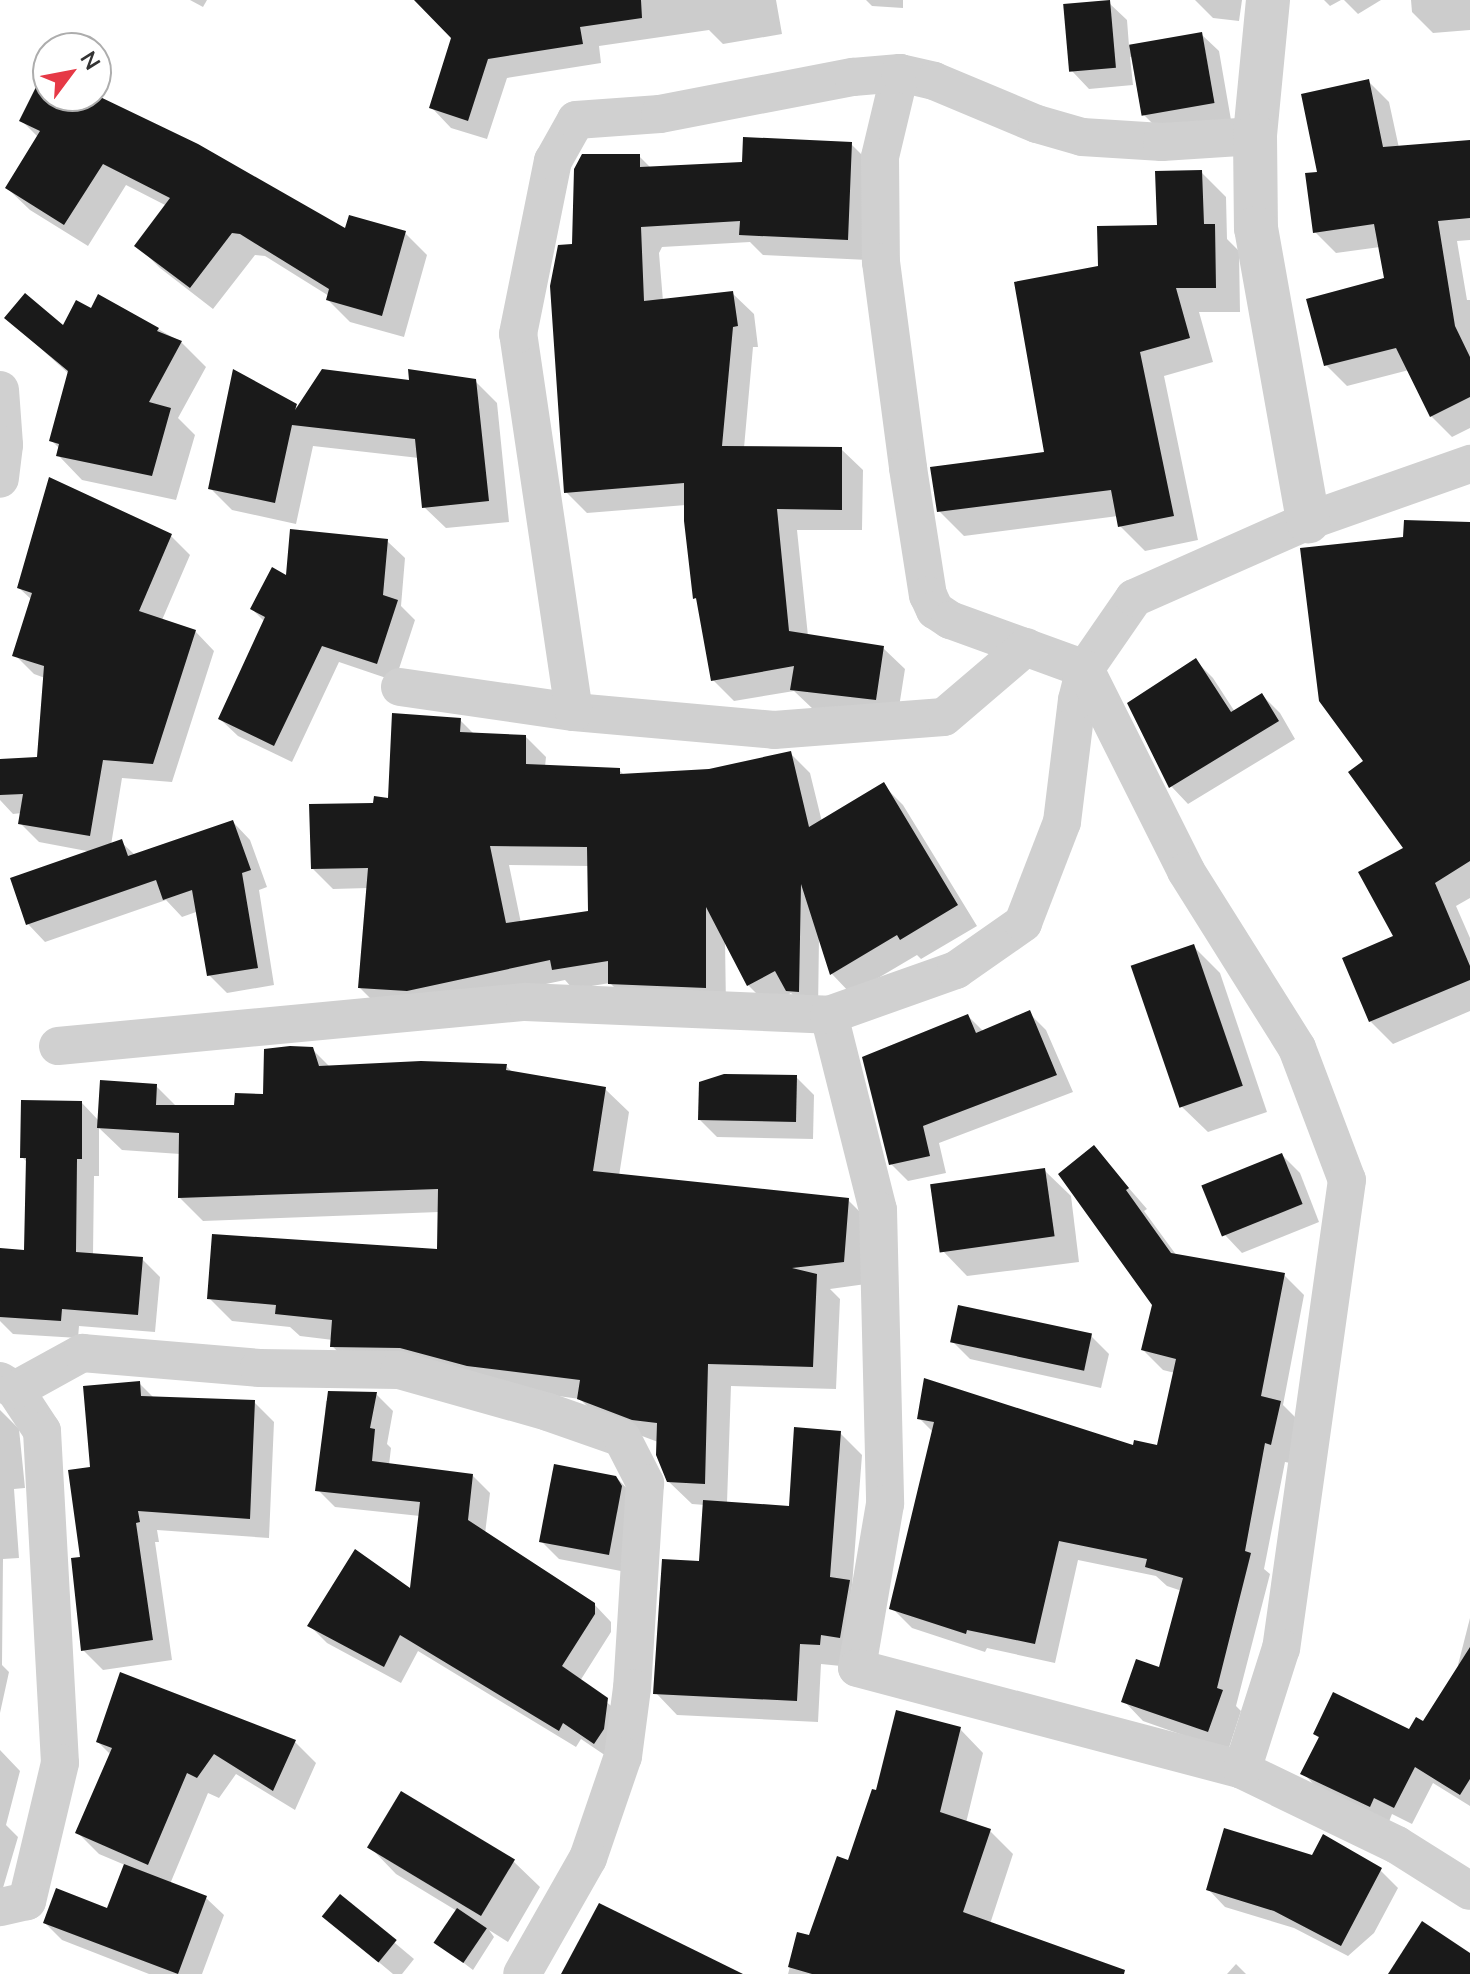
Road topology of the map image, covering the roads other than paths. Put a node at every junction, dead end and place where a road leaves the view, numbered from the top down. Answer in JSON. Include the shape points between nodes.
{"nodes":[{"id":1,"x":1268,"y":0,"type":"edge"},
{"id":2,"x":900,"y":73,"type":"junction"},
{"id":3,"x":1255,"y":136,"type":"junction"},
{"id":4,"x":0,"y":390,"type":"edge"},
{"id":5,"x":1470,"y":464,"type":"edge"},
{"id":6,"x":0,"y":479,"type":"edge"},
{"id":7,"x":1308,"y":521,"type":"junction"},
{"id":8,"x":1026,"y":647,"type":"junction"},
{"id":9,"x":1085,"y":669,"type":"junction"},
{"id":10,"x":400,"y":687,"type":"dead end"},
{"id":11,"x":574,"y":712,"type":"junction"},
{"id":12,"x":829,"y":1015,"type":"junction"},
{"id":13,"x":58,"y":1046,"type":"dead end"},
{"id":14,"x":8,"y":1386,"type":"edge"},
{"id":15,"x":1242,"y":1770,"type":"junction"},
{"id":16,"x":1470,"y":1891,"type":"edge"},
{"id":17,"x":0,"y":1907,"type":"edge"},
{"id":18,"x":522,"y":1974,"type":"edge"}],
"edges":[{"from":1,"to":3,"type":"street"},
{"from":2,"to":3,"type":"street","via":[[1082,137],[1162,142]]},
{"from":2,"to":8,"type":"street","via":[[880,157],[881,262],[928,595],[935,610],[950,620]]},
{"from":2,"to":11,"type":"street","via":[[660,114],[576,120],[553,161],[518,334]]},
{"from":3,"to":7,"type":"street","via":[[1256,228]]},
{"from":4,"to":6,"type":"street"},
{"from":5,"to":7,"type":"street"},
{"from":7,"to":9,"type":"street","via":[[1134,598]]},
{"from":8,"to":9,"type":"street"},
{"from":8,"to":11,"type":"street","via":[[944,717],[774,730]]},
{"from":9,"to":12,"type":"street","via":[[1062,822],[1023,923],[956,970]]},
{"from":9,"to":15,"type":"street","via":[[1186,871],[1297,1048],[1347,1180],[1281,1648]]},
{"from":10,"to":11,"type":"street"},
{"from":12,"to":13,"type":"street","via":[[525,1002]]},
{"from":12,"to":15,"type":"street","via":[[878,1210],[885,1504],[857,1668]]},
{"from":14,"to":17,"type":"street","via":[[42,1431],[60,1763],[27,1901]]},
{"from":14,"to":18,"type":"street","via":[[82,1353],[259,1368],[399,1370],[622,1438],[645,1483],[623,1756],[588,1858]]},
{"from":15,"to":16,"type":"street","via":[[1397,1845]]}]}
